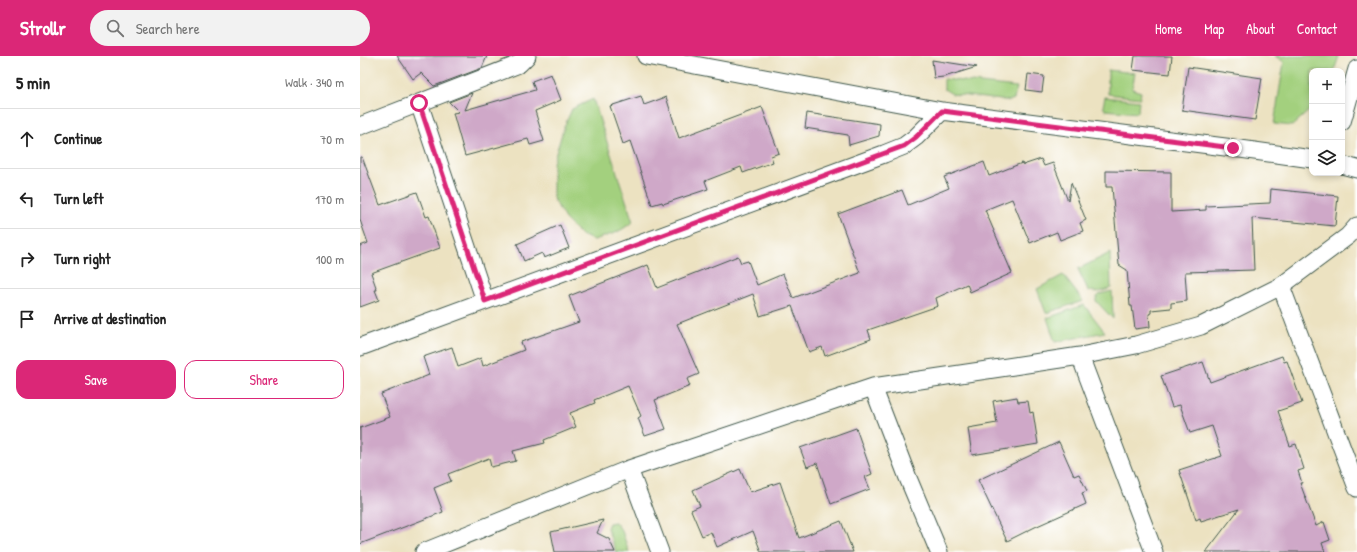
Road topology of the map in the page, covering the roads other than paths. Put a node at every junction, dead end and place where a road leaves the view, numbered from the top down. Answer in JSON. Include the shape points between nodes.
{"nodes":[{"id":1,"x":528,"y":56,"type":"edge"},
{"id":2,"x":646,"y":56,"type":"edge"},
{"id":3,"x":1357,"y":69,"type":"edge"},
{"id":4,"x":419,"y":103,"type":"junction"},
{"id":5,"x":942,"y":111,"type":"junction"},
{"id":6,"x":1345,"y":111,"type":"edge"},
{"id":7,"x":360,"y":126,"type":"edge"},
{"id":8,"x":1309,"y":159,"type":"edge"},
{"id":9,"x":1345,"y":166,"type":"edge"},
{"id":10,"x":1357,"y":169,"type":"edge"},
{"id":11,"x":1357,"y":226,"type":"edge"},
{"id":12,"x":1281,"y":286,"type":"junction"},
{"id":13,"x":485,"y":301,"type":"junction"},
{"id":14,"x":360,"y":347,"type":"edge"},
{"id":15,"x":1080,"y":356,"type":"junction"},
{"id":16,"x":873,"y":387,"type":"junction"},
{"id":17,"x":629,"y":469,"type":"junction"},
{"id":18,"x":1357,"y":488,"type":"edge"},
{"id":19,"x":424,"y":552,"type":"edge"},
{"id":20,"x":660,"y":552,"type":"edge"},
{"id":21,"x":939,"y":552,"type":"edge"},
{"id":22,"x":1154,"y":552,"type":"edge"}],
"edges":[{"from":1,"to":4,"type":"street","via":[[518,64]]},
{"from":2,"to":5,"type":"street"},
{"from":3,"to":6,"type":"street"},
{"from":4,"to":7,"type":"street"},
{"from":4,"to":13,"type":"street"},
{"from":5,"to":8,"type":"street"},
{"from":5,"to":13,"type":"street","via":[[904,146]]},
{"from":9,"to":10,"type":"street"},
{"from":11,"to":12,"type":"street","via":[[1348,236]]},
{"from":12,"to":15,"type":"street","via":[[1201,326],[1136,345]]},
{"from":12,"to":18,"type":"street"},
{"from":13,"to":14,"type":"street"},
{"from":15,"to":16,"type":"street"},
{"from":15,"to":22,"type":"street"},
{"from":16,"to":17,"type":"street"},
{"from":16,"to":21,"type":"street"},
{"from":17,"to":19,"type":"street"},
{"from":17,"to":20,"type":"street"}]}
